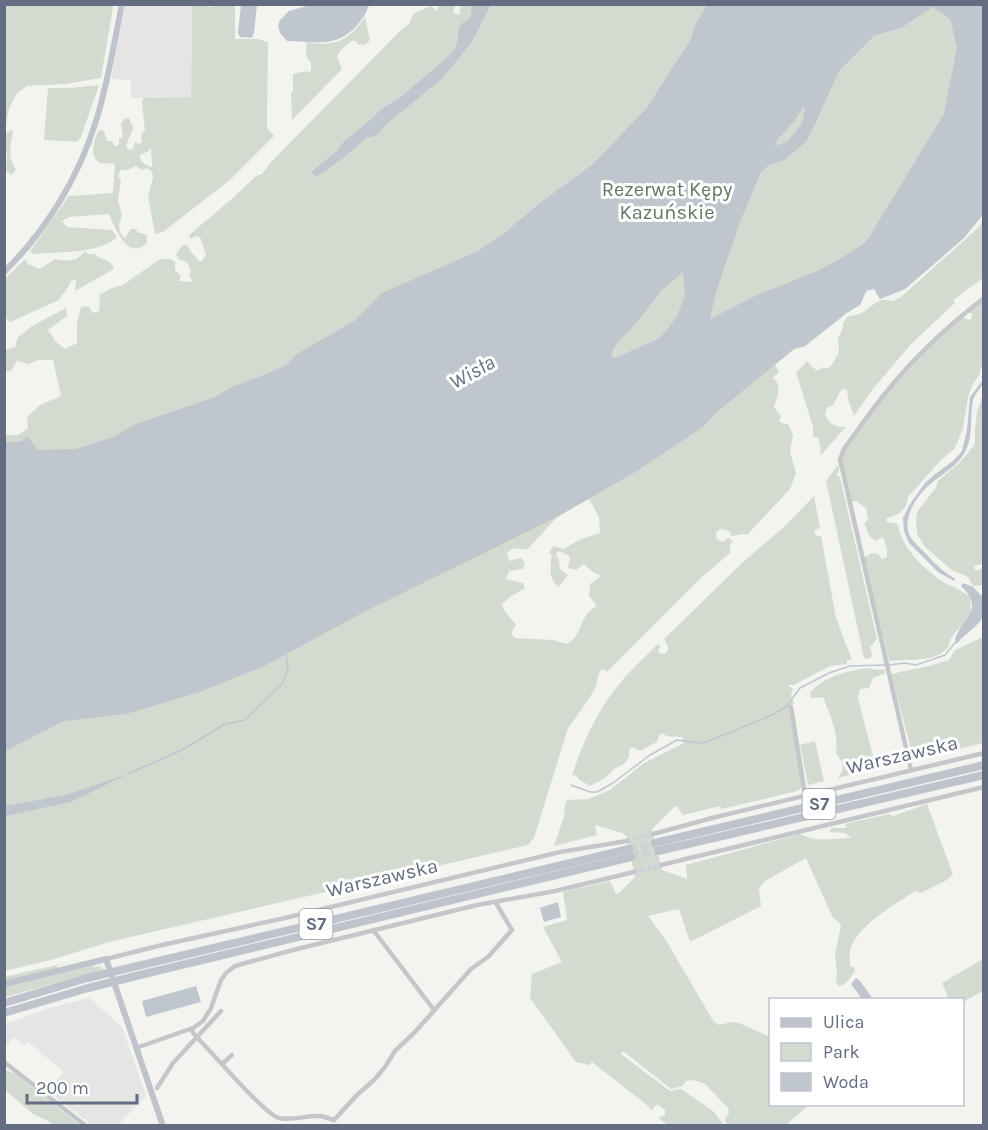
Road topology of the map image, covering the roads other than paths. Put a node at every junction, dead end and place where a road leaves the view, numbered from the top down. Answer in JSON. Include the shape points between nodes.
{"nodes":[{"id":1,"x":122,"y":4,"type":"edge"},
{"id":2,"x":4,"y":272,"type":"edge"},
{"id":3,"x":984,"y":298,"type":"edge"},
{"id":4,"x":791,"y":707,"type":"dead end"},
{"id":5,"x":984,"y":753,"type":"edge"},
{"id":6,"x":984,"y":765,"type":"edge"},
{"id":7,"x":911,"y":770,"type":"junction"},
{"id":8,"x":984,"y":775,"type":"edge"},
{"id":9,"x":984,"y":787,"type":"edge"},
{"id":10,"x":805,"y":795,"type":"junction"},
{"id":11,"x":655,"y":843,"type":"junction"},
{"id":12,"x":629,"y":849,"type":"junction"},
{"id":13,"x":661,"y":865,"type":"tunnel mouth"},
{"id":14,"x":634,"y":872,"type":"tunnel mouth"},
{"id":15,"x":496,"y":903,"type":"junction"},
{"id":16,"x":374,"y":931,"type":"junction"},
{"id":17,"x":107,"y":962,"type":"junction"},
{"id":18,"x":4,"y":984,"type":"edge"},
{"id":19,"x":4,"y":1003,"type":"edge"},
{"id":20,"x":434,"y":1010,"type":"junction"},
{"id":21,"x":221,"y":1011,"type":"dead end"},
{"id":22,"x":4,"y":1013,"type":"edge"},
{"id":23,"x":191,"y":1029,"type":"junction"},
{"id":24,"x":198,"y":1037,"type":"junction"},
{"id":25,"x":136,"y":1048,"type":"junction"},
{"id":26,"x":232,"y":1055,"type":"dead end"},
{"id":27,"x":4,"y":1062,"type":"edge"},
{"id":28,"x":222,"y":1064,"type":"junction"},
{"id":29,"x":157,"y":1088,"type":"dead end"},
{"id":30,"x":334,"y":1123,"type":"edge"},
{"id":31,"x":86,"y":1125,"type":"edge"},
{"id":32,"x":163,"y":1125,"type":"edge"}],
"edges":[{"from":1,"to":2,"type":"main road","via":[[101,104],[78,166],[50,217]]},
{"from":3,"to":7,"type":"street","via":[[930,344],[888,389],[844,449],[840,462]]},
{"from":4,"to":10,"type":"street"},
{"from":5,"to":7,"type":"street","name":"Warszawska"},
{"from":6,"to":11,"type":"highway","number":"S7"},
{"from":7,"to":10,"type":"street","name":"Warszawska"},
{"from":8,"to":11,"type":"highway","number":"S7"},
{"from":9,"to":13,"type":"street"},
{"from":10,"to":11,"type":"street","name":"Warszawska","via":[[716,817]]},
{"from":12,"to":17,"type":"street","name":"Warszawska","via":[[560,852],[162,945]]},
{"from":12,"to":19,"type":"highway","number":"S7","via":[[87,978]]},
{"from":12,"to":22,"type":"highway","number":"S7"},
{"from":14,"to":15,"type":"street"},
{"from":15,"to":16,"type":"street"},
{"from":15,"to":20,"type":"street","via":[[512,930]]},
{"from":16,"to":20,"type":"street"},
{"from":16,"to":23,"type":"street","via":[[235,966],[221,980],[205,1020]]},
{"from":17,"to":18,"type":"main road","name":"Warszawska"},
{"from":17,"to":25,"type":"main road"},
{"from":20,"to":30,"type":"street"},
{"from":21,"to":24,"type":"street"},
{"from":23,"to":24,"type":"street"},
{"from":23,"to":25,"type":"street"},
{"from":24,"to":28,"type":"street"},
{"from":24,"to":29,"type":"street","via":[[173,1063]]},
{"from":25,"to":32,"type":"main road"},
{"from":26,"to":28,"type":"street"},
{"from":27,"to":31,"type":"street"},
{"from":28,"to":30,"type":"street","via":[[273,1115],[323,1116]]}]}
